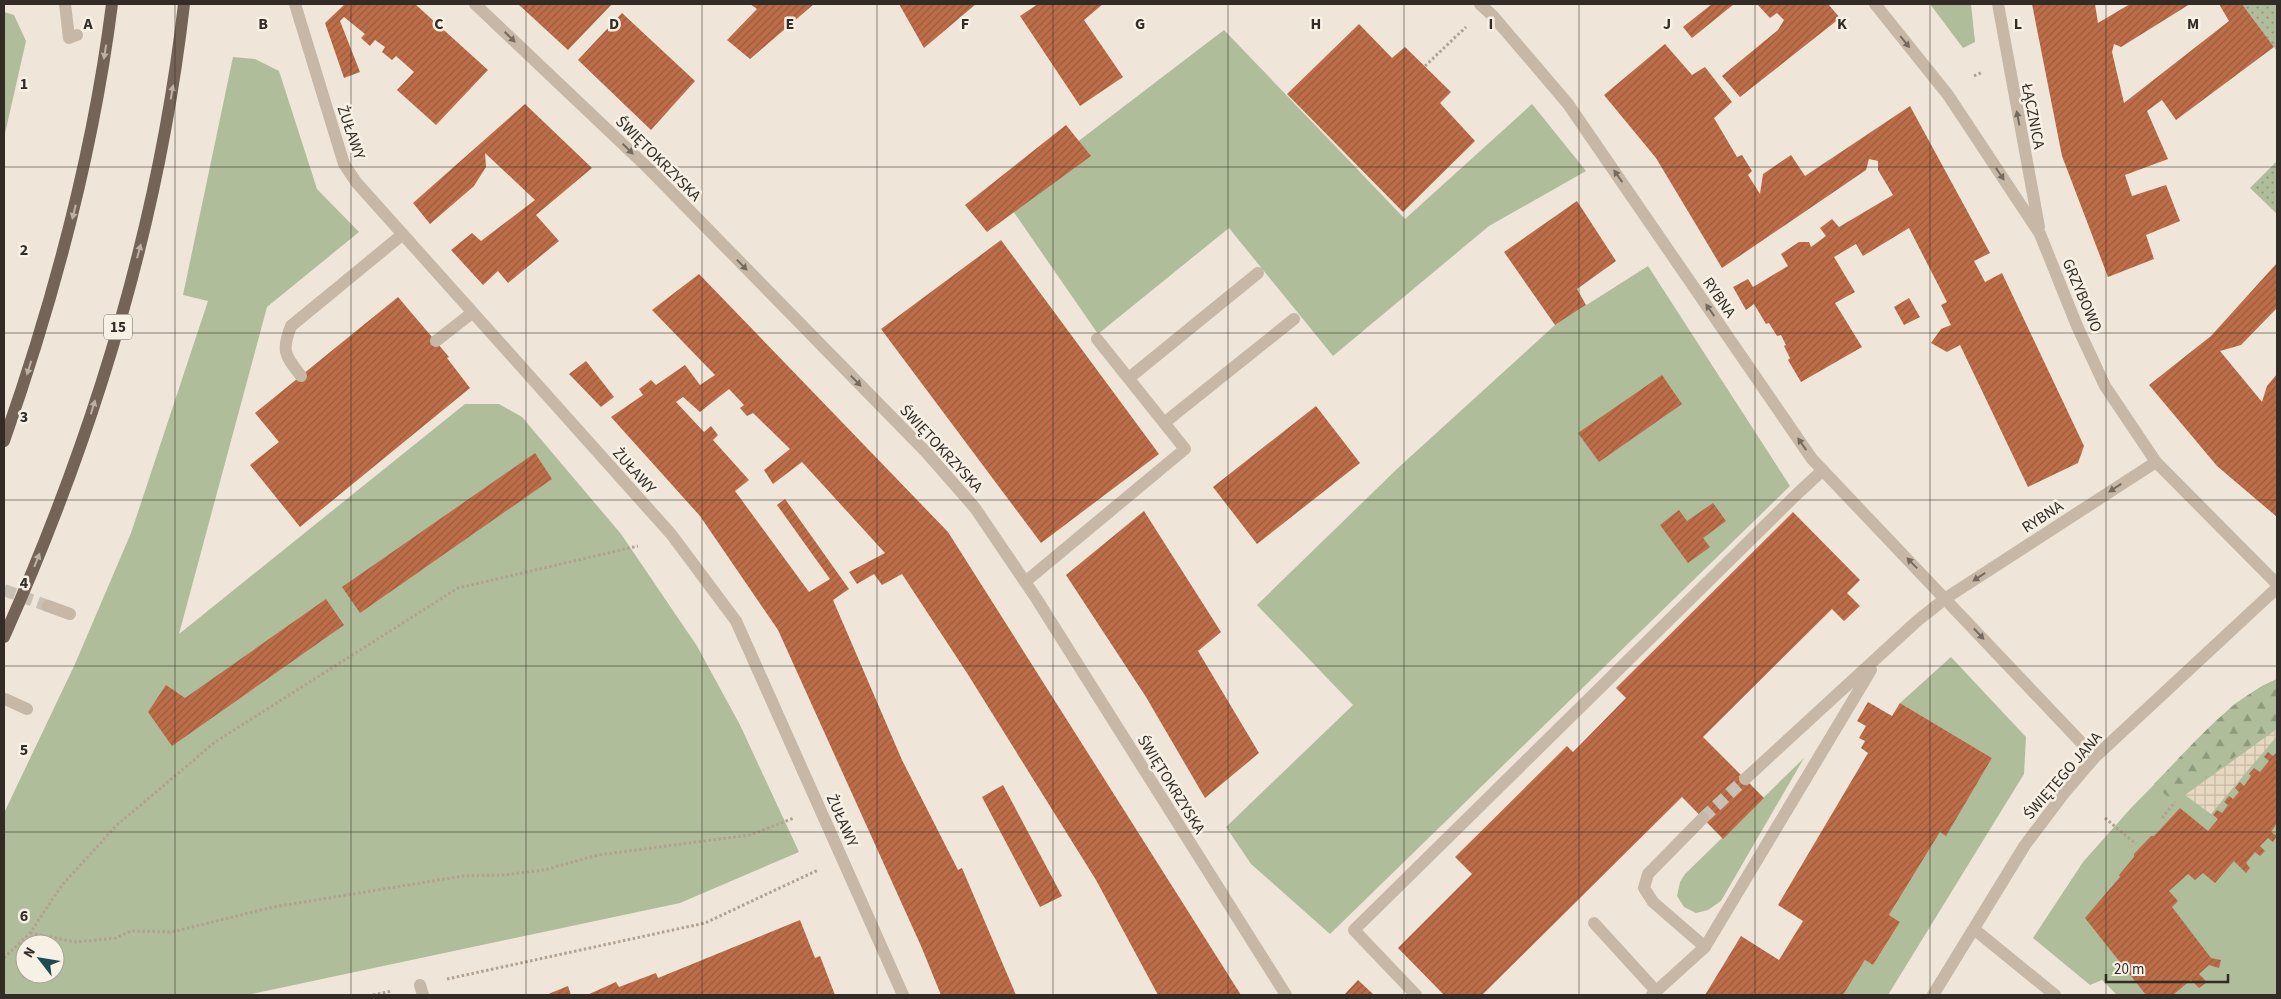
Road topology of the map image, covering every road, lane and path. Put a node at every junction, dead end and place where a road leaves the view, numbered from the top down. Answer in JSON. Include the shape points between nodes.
{"nodes":[{"id":1,"x":65,"y":4,"type":"edge"},
{"id":2,"x":112,"y":4,"type":"edge"},
{"id":3,"x":184,"y":4,"type":"edge"},
{"id":4,"x":295,"y":4,"type":"edge"},
{"id":5,"x":474,"y":4,"type":"edge"},
{"id":6,"x":1480,"y":4,"type":"edge"},
{"id":7,"x":1875,"y":4,"type":"edge"},
{"id":8,"x":1998,"y":4,"type":"edge"},
{"id":9,"x":1469,"y":24,"type":"dead end"},
{"id":10,"x":77,"y":35,"type":"dead end"},
{"id":11,"x":1425,"y":66,"type":"dead end"},
{"id":12,"x":1985,"y":71,"type":"dead end"},
{"id":13,"x":1974,"y":76,"type":"dead end"},
{"id":14,"x":402,"y":234,"type":"junction"},
{"id":15,"x":2040,"y":234,"type":"junction"},
{"id":16,"x":1258,"y":273,"type":"dead end"},
{"id":17,"x":472,"y":313,"type":"junction"},
{"id":18,"x":1294,"y":319,"type":"dead end"},
{"id":19,"x":1097,"y":339,"type":"dead end"},
{"id":20,"x":436,"y":341,"type":"dead end"},
{"id":21,"x":301,"y":376,"type":"dead end"},
{"id":22,"x":1129,"y":378,"type":"junction"},
{"id":23,"x":1164,"y":423,"type":"junction"},
{"id":24,"x":4,"y":442,"type":"edge"},
{"id":25,"x":2156,"y":462,"type":"junction"},
{"id":26,"x":1823,"y":470,"type":"junction"},
{"id":27,"x":638,"y":546,"type":"dead end"},
{"id":28,"x":1025,"y":582,"type":"junction"},
{"id":29,"x":2277,"y":584,"type":"edge"},
{"id":30,"x":2277,"y":588,"type":"edge"},
{"id":31,"x":1946,"y":598,"type":"junction"},
{"id":32,"x":48,"y":606,"type":"tunnel mouth"},
{"id":33,"x":70,"y":614,"type":"dead end"},
{"id":34,"x":4,"y":637,"type":"edge"},
{"id":35,"x":1878,"y":656,"type":"junction"},
{"id":36,"x":5,"y":699,"type":"dead end"},
{"id":37,"x":27,"y":709,"type":"dead end"},
{"id":38,"x":2095,"y":757,"type":"junction"},
{"id":39,"x":1745,"y":779,"type":"tunnel mouth"},
{"id":40,"x":2176,"y":802,"type":"dead end"},
{"id":41,"x":798,"y":816,"type":"dead end"},
{"id":42,"x":1702,"y":818,"type":"tunnel mouth"},
{"id":43,"x":2105,"y":818,"type":"dead end"},
{"id":44,"x":2162,"y":818,"type":"dead end"},
{"id":45,"x":2136,"y":844,"type":"dead end"},
{"id":46,"x":821,"y":868,"type":"dead end"},
{"id":47,"x":1594,"y":923,"type":"dead end"},
{"id":48,"x":1974,"y":929,"type":"junction"},
{"id":49,"x":30,"y":933,"type":"junction"},
{"id":50,"x":1705,"y":947,"type":"junction"},
{"id":51,"x":4,"y":958,"type":"edge"},
{"id":52,"x":422,"y":990,"type":"edge"},
{"id":53,"x":1654,"y":993,"type":"edge"},
{"id":54,"x":373,"y":995,"type":"edge"},
{"id":55,"x":903,"y":995,"type":"edge"},
{"id":56,"x":1286,"y":995,"type":"edge"},
{"id":57,"x":1416,"y":995,"type":"edge"},
{"id":58,"x":1933,"y":995,"type":"edge"},
{"id":59,"x":2055,"y":995,"type":"edge"}],
"edges":[{"from":1,"to":10,"type":"street","via":[[69,38]]},
{"from":2,"to":24,"type":"main road","one_way":true,"via":[[94,125],[74,212],[49,305]]},
{"from":34,"to":3,"type":"main road","number":"15","one_way":true,"via":[[80,450],[116,334],[145,228],[163,143]]},
{"from":4,"to":14,"type":"street","name":"ŻUŁAWY","via":[[344,164]]},
{"from":5,"to":28,"type":"street","name":"ŚWIĘTOKRZYSKA","one_way":true,"via":[[648,168],[926,452],[974,508]]},
{"from":26,"to":6,"type":"street","name":"RYBNA","one_way":true,"via":[[1812,459],[1568,104]]},
{"from":7,"to":15,"type":"street","name":"GRZYBOWO","one_way":true,"via":[[1948,95]]},
{"from":15,"to":8,"type":"street","name":"ŁĄCZNICA","one_way":true},
{"from":9,"to":11,"type":"path"},
{"from":12,"to":13,"type":"path"},
{"from":14,"to":17,"type":"street","name":"ŻUŁAWY"},
{"from":14,"to":21,"type":"street","via":[[291,326],[284,343],[285,355]]},
{"from":15,"to":25,"type":"street","name":"GRZYBOWO","via":[[2105,386]]},
{"from":16,"to":22,"type":"street"},
{"from":17,"to":20,"type":"street"},
{"from":17,"to":55,"type":"street","name":"ŻUŁAWY","via":[[671,534],[736,621]]},
{"from":18,"to":23,"type":"street"},
{"from":19,"to":22,"type":"street"},
{"from":22,"to":23,"type":"street"},
{"from":23,"to":28,"type":"street","via":[[1185,449]]},
{"from":25,"to":29,"type":"street","name":"GRZYBOWO"},
{"from":25,"to":31,"type":"street","name":"RYBNA","one_way":true},
{"from":31,"to":26,"type":"street","name":"RYBNA","one_way":true},
{"from":26,"to":57,"type":"street","via":[[1354,930]]},
{"from":27,"to":49,"type":"path","via":[[458,588],[420,611],[215,742],[116,826],[62,885]]},
{"from":28,"to":56,"type":"street","name":"ŚWIĘTOKRZYSKA"},
{"from":30,"to":38,"type":"street","name":"ŚWIĘTEGO JANA"},
{"from":31,"to":35,"type":"street"},
{"from":31,"to":38,"type":"street","name":"RYBNA","one_way":true},
{"from":32,"to":33,"type":"street"},
{"from":35,"to":39,"type":"street"},
{"from":35,"to":50,"type":"street"},
{"from":36,"to":37,"type":"street"},
{"from":38,"to":48,"type":"street","name":"ŚWIĘTEGO JANA","via":[[2025,845]]},
{"from":40,"to":44,"type":"path"},
{"from":41,"to":49,"type":"path","via":[[750,835],[598,855],[544,870],[463,876],[273,907],[172,932],[131,930],[116,938],[76,942]]},
{"from":42,"to":50,"type":"street","via":[[1648,874],[1644,888],[1653,902]]},
{"from":43,"to":45,"type":"path"},
{"from":46,"to":52,"type":"path","via":[[705,923]]},
{"from":47,"to":53,"type":"street"},
{"from":48,"to":58,"type":"street","name":"ŚWIĘTEGO JANA"},
{"from":48,"to":59,"type":"street"},
{"from":49,"to":51,"type":"path"},
{"from":50,"to":53,"type":"street"},
{"from":52,"to":54,"type":"path"}]}
